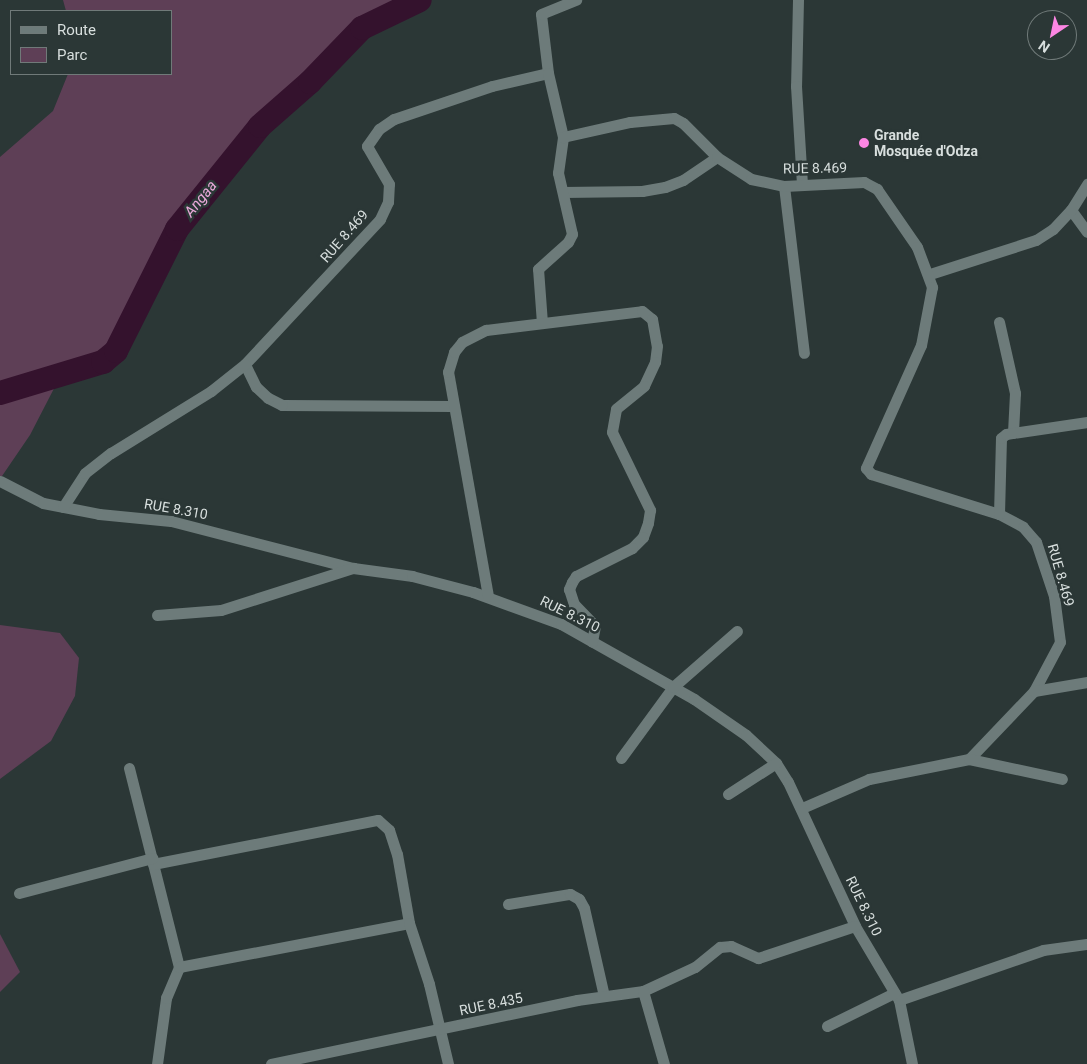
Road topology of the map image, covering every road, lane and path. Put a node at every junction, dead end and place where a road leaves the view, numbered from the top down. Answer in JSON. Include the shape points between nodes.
{"nodes":[{"id":1,"x":576,"y":0,"type":"edge"},
{"id":2,"x":798,"y":0,"type":"edge"},
{"id":3,"x":548,"y":73,"type":"junction"},
{"id":4,"x":564,"y":137,"type":"junction"},
{"id":5,"x":718,"y":158,"type":"junction"},
{"id":6,"x":802,"y":184,"type":"junction"},
{"id":7,"x":1087,"y":184,"type":"edge"},
{"id":8,"x":784,"y":186,"type":"junction"},
{"id":9,"x":563,"y":192,"type":"junction"},
{"id":10,"x":1071,"y":210,"type":"junction"},
{"id":11,"x":1087,"y":232,"type":"edge"},
{"id":12,"x":930,"y":274,"type":"junction"},
{"id":13,"x":999,"y":322,"type":"dead end"},
{"id":14,"x":542,"y":323,"type":"junction"},
{"id":15,"x":804,"y":353,"type":"dead end"},
{"id":16,"x":246,"y":364,"type":"junction"},
{"id":17,"x":453,"y":406,"type":"junction"},
{"id":18,"x":1087,"y":422,"type":"edge"},
{"id":19,"x":1013,"y":433,"type":"junction"},
{"id":20,"x":0,"y":482,"type":"edge"},
{"id":21,"x":63,"y":507,"type":"junction"},
{"id":22,"x":999,"y":514,"type":"junction"},
{"id":23,"x":353,"y":568,"type":"junction"},
{"id":24,"x":488,"y":596,"type":"junction"},
{"id":25,"x":157,"y":615,"type":"dead end"},
{"id":26,"x":737,"y":631,"type":"dead end"},
{"id":27,"x":592,"y":642,"type":"junction"},
{"id":28,"x":1087,"y":682,"type":"edge"},
{"id":29,"x":673,"y":687,"type":"junction"},
{"id":30,"x":1034,"y":691,"type":"junction"},
{"id":31,"x":621,"y":758,"type":"dead end"},
{"id":32,"x":969,"y":759,"type":"junction"},
{"id":33,"x":776,"y":763,"type":"junction"},
{"id":34,"x":129,"y":768,"type":"dead end"},
{"id":35,"x":1062,"y":779,"type":"dead end"},
{"id":36,"x":728,"y":794,"type":"dead end"},
{"id":37,"x":802,"y":808,"type":"junction"},
{"id":38,"x":152,"y":861,"type":"junction"},
{"id":39,"x":20,"y":893,"type":"dead end"},
{"id":40,"x":508,"y":904,"type":"dead end"},
{"id":41,"x":410,"y":923,"type":"junction"},
{"id":42,"x":855,"y":926,"type":"junction"},
{"id":43,"x":1087,"y":944,"type":"edge"},
{"id":44,"x":179,"y":967,"type":"junction"},
{"id":45,"x":643,"y":991,"type":"junction"},
{"id":46,"x":604,"y":996,"type":"junction"},
{"id":47,"x":896,"y":997,"type":"junction"},
{"id":48,"x":827,"y":1026,"type":"dead end"},
{"id":49,"x":441,"y":1029,"type":"junction"},
{"id":50,"x":157,"y":1064,"type":"edge"},
{"id":51,"x":270,"y":1064,"type":"edge"},
{"id":52,"x":448,"y":1064,"type":"edge"},
{"id":53,"x":664,"y":1064,"type":"edge"},
{"id":54,"x":912,"y":1064,"type":"edge"}],
"edges":[{"from":1,"to":3,"type":"street","via":[[541,14]]},
{"from":2,"to":6,"type":"street","via":[[796,86]]},
{"from":3,"to":4,"type":"street"},
{"from":3,"to":16,"type":"street","name":"RUE 8.469","via":[[474,92],[394,119],[379,129],[367,146],[389,184],[388,202],[380,219]]},
{"from":4,"to":5,"type":"street","name":"RUE 8.469","via":[[630,122],[674,118]]},
{"from":4,"to":9,"type":"street","via":[[558,172]]},
{"from":5,"to":8,"type":"street","name":"RUE 8.469","via":[[751,180]]},
{"from":5,"to":9,"type":"street","via":[[665,187],[642,191]]},
{"from":6,"to":8,"type":"street","name":"RUE 8.469"},
{"from":6,"to":12,"type":"street","name":"RUE 8.469","via":[[871,184],[894,210]]},
{"from":7,"to":10,"type":"street"},
{"from":8,"to":15,"type":"street"},
{"from":9,"to":14,"type":"street","via":[[572,234],[538,269]]},
{"from":10,"to":11,"type":"street"},
{"from":10,"to":12,"type":"street","via":[[1036,240]]},
{"from":12,"to":22,"type":"street","name":"RUE 8.469","via":[[930,307],[921,345],[866,468],[871,474]]},
{"from":13,"to":19,"type":"street","via":[[1015,393]]},
{"from":14,"to":17,"type":"street","via":[[486,330],[462,342],[454,352],[448,372]]},
{"from":14,"to":27,"type":"street","via":[[642,311],[652,319],[657,346],[655,362],[644,386],[616,409],[612,432],[650,510],[644,537],[613,559],[576,576],[569,589],[574,604],[595,626]]},
{"from":16,"to":17,"type":"street","via":[[256,386],[268,398],[282,404]]},
{"from":16,"to":21,"type":"street","via":[[211,391],[111,453],[85,473]]},
{"from":17,"to":24,"type":"street","via":[[470,480]]},
{"from":18,"to":19,"type":"street"},
{"from":19,"to":22,"type":"street","via":[[1006,434],[1000,444]]},
{"from":20,"to":21,"type":"street","name":"RUE 8.310","via":[[43,503]]},
{"from":21,"to":23,"type":"street","name":"RUE 8.310","via":[[171,521]]},
{"from":22,"to":30,"type":"street","name":"RUE 8.469","via":[[1023,527],[1036,542],[1054,596],[1060,642]]},
{"from":23,"to":24,"type":"street","name":"RUE 8.310","via":[[412,576]]},
{"from":23,"to":25,"type":"street","via":[[222,610]]},
{"from":24,"to":27,"type":"street","name":"RUE 8.310","via":[[561,624]]},
{"from":26,"to":29,"type":"street"},
{"from":27,"to":29,"type":"street","name":"RUE 8.310"},
{"from":28,"to":30,"type":"street"},
{"from":29,"to":31,"type":"street"},
{"from":29,"to":33,"type":"street","name":"RUE 8.310","via":[[746,735]]},
{"from":30,"to":32,"type":"street","name":"RUE 8.469"},
{"from":32,"to":35,"type":"street"},
{"from":32,"to":37,"type":"street","via":[[869,779]]},
{"from":33,"to":36,"type":"street"},
{"from":33,"to":37,"type":"street","name":"RUE 8.310"},
{"from":34,"to":38,"type":"street"},
{"from":37,"to":42,"type":"street","name":"RUE 8.310"},
{"from":38,"to":39,"type":"street"},
{"from":38,"to":41,"type":"street","via":[[378,820],[389,830],[397,854]]},
{"from":38,"to":44,"type":"street"},
{"from":40,"to":46,"type":"street","via":[[570,894],[579,898]]},
{"from":41,"to":44,"type":"street"},
{"from":41,"to":49,"type":"street"},
{"from":42,"to":45,"type":"street","name":"RUE 8.435","via":[[758,958],[731,946],[720,947],[695,967]]},
{"from":42,"to":47,"type":"street","name":"RUE 8.310"},
{"from":43,"to":47,"type":"street","via":[[1043,950]]},
{"from":44,"to":50,"type":"street","via":[[166,998]]},
{"from":45,"to":46,"type":"street","name":"RUE 8.435"},
{"from":45,"to":53,"type":"street"},
{"from":46,"to":49,"type":"street","name":"RUE 8.435"},
{"from":47,"to":48,"type":"street"},
{"from":47,"to":54,"type":"street","name":"RUE 8.310"},
{"from":49,"to":51,"type":"street","name":"RUE 8.435"},
{"from":49,"to":52,"type":"street"}]}
